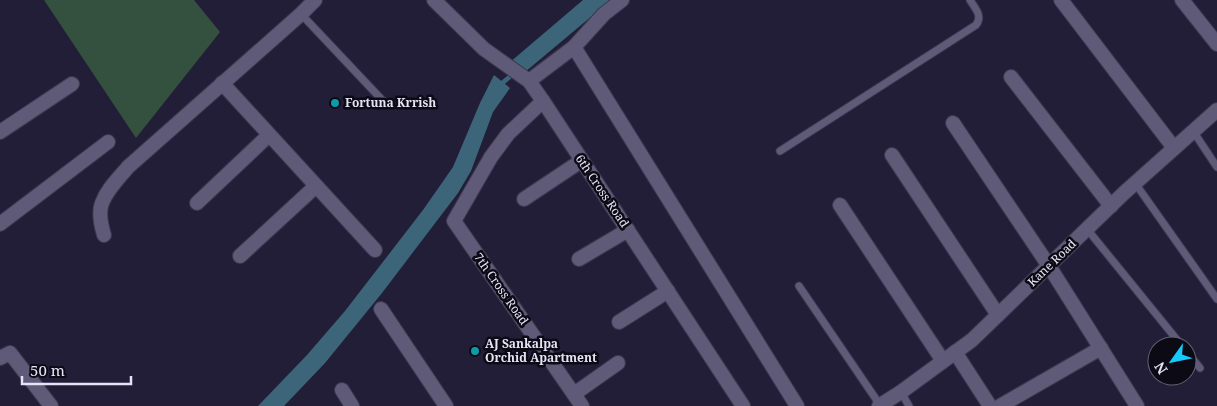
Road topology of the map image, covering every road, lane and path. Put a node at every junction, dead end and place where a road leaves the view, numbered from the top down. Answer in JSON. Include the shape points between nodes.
{"nodes":[{"id":1,"x":315,"y":0,"type":"edge"},
{"id":2,"x":434,"y":0,"type":"edge"},
{"id":3,"x":622,"y":0,"type":"edge"},
{"id":4,"x":970,"y":0,"type":"edge"},
{"id":5,"x":1061,"y":0,"type":"edge"},
{"id":6,"x":1182,"y":0,"type":"edge"},
{"id":7,"x":301,"y":14,"type":"junction"},
{"id":8,"x":1217,"y":44,"type":"edge"},
{"id":9,"x":574,"y":47,"type":"junction"},
{"id":10,"x":524,"y":78,"type":"junction"},
{"id":11,"x":1011,"y":78,"type":"dead end"},
{"id":12,"x":222,"y":83,"type":"junction"},
{"id":13,"x":72,"y":84,"type":"dead end"},
{"id":14,"x":543,"y":101,"type":"junction"},
{"id":15,"x":385,"y":104,"type":"dead end"},
{"id":16,"x":1217,"y":110,"type":"edge"},
{"id":17,"x":953,"y":123,"type":"dead end"},
{"id":18,"x":1193,"y":131,"type":"junction"},
{"id":19,"x":0,"y":132,"type":"edge"},
{"id":20,"x":269,"y":134,"type":"junction"},
{"id":21,"x":108,"y":142,"type":"dead end"},
{"id":22,"x":1174,"y":148,"type":"junction"},
{"id":23,"x":780,"y":151,"type":"dead end"},
{"id":24,"x":892,"y":155,"type":"dead end"},
{"id":25,"x":582,"y":161,"type":"junction"},
{"id":26,"x":1217,"y":167,"type":"edge"},
{"id":27,"x":1135,"y":183,"type":"junction"},
{"id":28,"x":316,"y":186,"type":"junction"},
{"id":29,"x":524,"y":198,"type":"dead end"},
{"id":30,"x":197,"y":203,"type":"dead end"},
{"id":31,"x":840,"y":205,"type":"dead end"},
{"id":32,"x":1111,"y":206,"type":"junction"},
{"id":33,"x":0,"y":224,"type":"edge"},
{"id":34,"x":1087,"y":229,"type":"junction"},
{"id":35,"x":628,"y":230,"type":"junction"},
{"id":36,"x":104,"y":235,"type":"dead end"},
{"id":37,"x":375,"y":250,"type":"dead end"},
{"id":38,"x":240,"y":256,"type":"dead end"},
{"id":39,"x":579,"y":259,"type":"dead end"},
{"id":40,"x":1049,"y":266,"type":"junction"},
{"id":41,"x":799,"y":286,"type":"dead end"},
{"id":42,"x":668,"y":291,"type":"junction"},
{"id":43,"x":1217,"y":299,"type":"edge"},
{"id":44,"x":381,"y":309,"type":"dead end"},
{"id":45,"x":998,"y":315,"type":"junction"},
{"id":46,"x":619,"y":322,"type":"dead end"},
{"id":47,"x":1174,"y":336,"type":"edge"},
{"id":48,"x":1101,"y":348,"type":"junction"},
{"id":49,"x":955,"y":352,"type":"junction"},
{"id":50,"x":0,"y":358,"type":"edge"},
{"id":51,"x":943,"y":361,"type":"junction"},
{"id":52,"x":618,"y":363,"type":"dead end"},
{"id":53,"x":1197,"y":364,"type":"edge"},
{"id":54,"x":1200,"y":368,"type":"dead end"},
{"id":55,"x":342,"y":390,"type":"dead end"},
{"id":56,"x":901,"y":392,"type":"junction"},
{"id":57,"x":574,"y":394,"type":"junction"},
{"id":58,"x":880,"y":405,"type":"edge"},
{"id":59,"x":51,"y":406,"type":"edge"},
{"id":60,"x":352,"y":406,"type":"edge"},
{"id":61,"x":446,"y":406,"type":"edge"},
{"id":62,"x":582,"y":406,"type":"edge"},
{"id":63,"x":743,"y":406,"type":"edge"},
{"id":64,"x":797,"y":406,"type":"edge"},
{"id":65,"x":909,"y":406,"type":"edge"},
{"id":66,"x":990,"y":406,"type":"edge"},
{"id":67,"x":1000,"y":406,"type":"edge"},
{"id":68,"x":1136,"y":406,"type":"edge"}],
"edges":[{"from":1,"to":7,"type":"street"},
{"from":2,"to":10,"type":"street","name":"6th Cross Road","via":[[484,49]]},
{"from":3,"to":9,"type":"street","via":[[604,14]]},
{"from":4,"to":23,"type":"lane","via":[[979,15],[976,25]]},
{"from":5,"to":22,"type":"street"},
{"from":6,"to":8,"type":"street"},
{"from":7,"to":12,"type":"street"},
{"from":7,"to":15,"type":"lane"},
{"from":9,"to":10,"type":"street"},
{"from":9,"to":64,"type":"street"},
{"from":10,"to":14,"type":"street","name":"6th Cross Road"},
{"from":11,"to":32,"type":"street"},
{"from":12,"to":20,"type":"street"},
{"from":12,"to":36,"type":"street","via":[[128,166],[111,186],[101,204],[100,222]]},
{"from":13,"to":19,"type":"street"},
{"from":14,"to":25,"type":"street","name":"6th Cross Road"},
{"from":14,"to":57,"type":"street","name":"7th Cross Road","via":[[496,149],[454,222]]},
{"from":16,"to":18,"type":"street","name":"Kane Road"},
{"from":17,"to":40,"type":"street"},
{"from":18,"to":22,"type":"street","name":"Kane Road"},
{"from":18,"to":26,"type":"lane"},
{"from":20,"to":28,"type":"street"},
{"from":20,"to":30,"type":"street"},
{"from":21,"to":33,"type":"street"},
{"from":22,"to":27,"type":"street","name":"Kane Road"},
{"from":24,"to":45,"type":"street"},
{"from":25,"to":29,"type":"street"},
{"from":25,"to":35,"type":"street","name":"6th Cross Road"},
{"from":27,"to":32,"type":"street","name":"Kane Road"},
{"from":27,"to":43,"type":"lane"},
{"from":28,"to":37,"type":"street"},
{"from":28,"to":38,"type":"street"},
{"from":31,"to":51,"type":"street"},
{"from":32,"to":34,"type":"street","name":"Kane Road"},
{"from":34,"to":40,"type":"street","name":"Kane Road"},
{"from":34,"to":47,"type":"lane"},
{"from":35,"to":39,"type":"street"},
{"from":35,"to":42,"type":"street","name":"6th Cross Road"},
{"from":40,"to":45,"type":"street","name":"Kane Road"},
{"from":40,"to":48,"type":"street"},
{"from":41,"to":58,"type":"lane"},
{"from":42,"to":46,"type":"street"},
{"from":42,"to":63,"type":"street","name":"6th Cross Road"},
{"from":44,"to":61,"type":"street"},
{"from":45,"to":49,"type":"street","name":"Kane Road"},
{"from":48,"to":67,"type":"street"},
{"from":48,"to":68,"type":"street"},
{"from":49,"to":51,"type":"street","name":"Kane Road"},
{"from":49,"to":66,"type":"street"},
{"from":50,"to":59,"type":"street","via":[[10,353]]},
{"from":51,"to":56,"type":"street","name":"Kane Road"},
{"from":52,"to":57,"type":"street"},
{"from":53,"to":54,"type":"lane"},
{"from":55,"to":60,"type":"street"},
{"from":56,"to":58,"type":"street","name":"Kane Road"},
{"from":56,"to":65,"type":"lane"},
{"from":57,"to":62,"type":"street","name":"7th Cross Road"}]}
